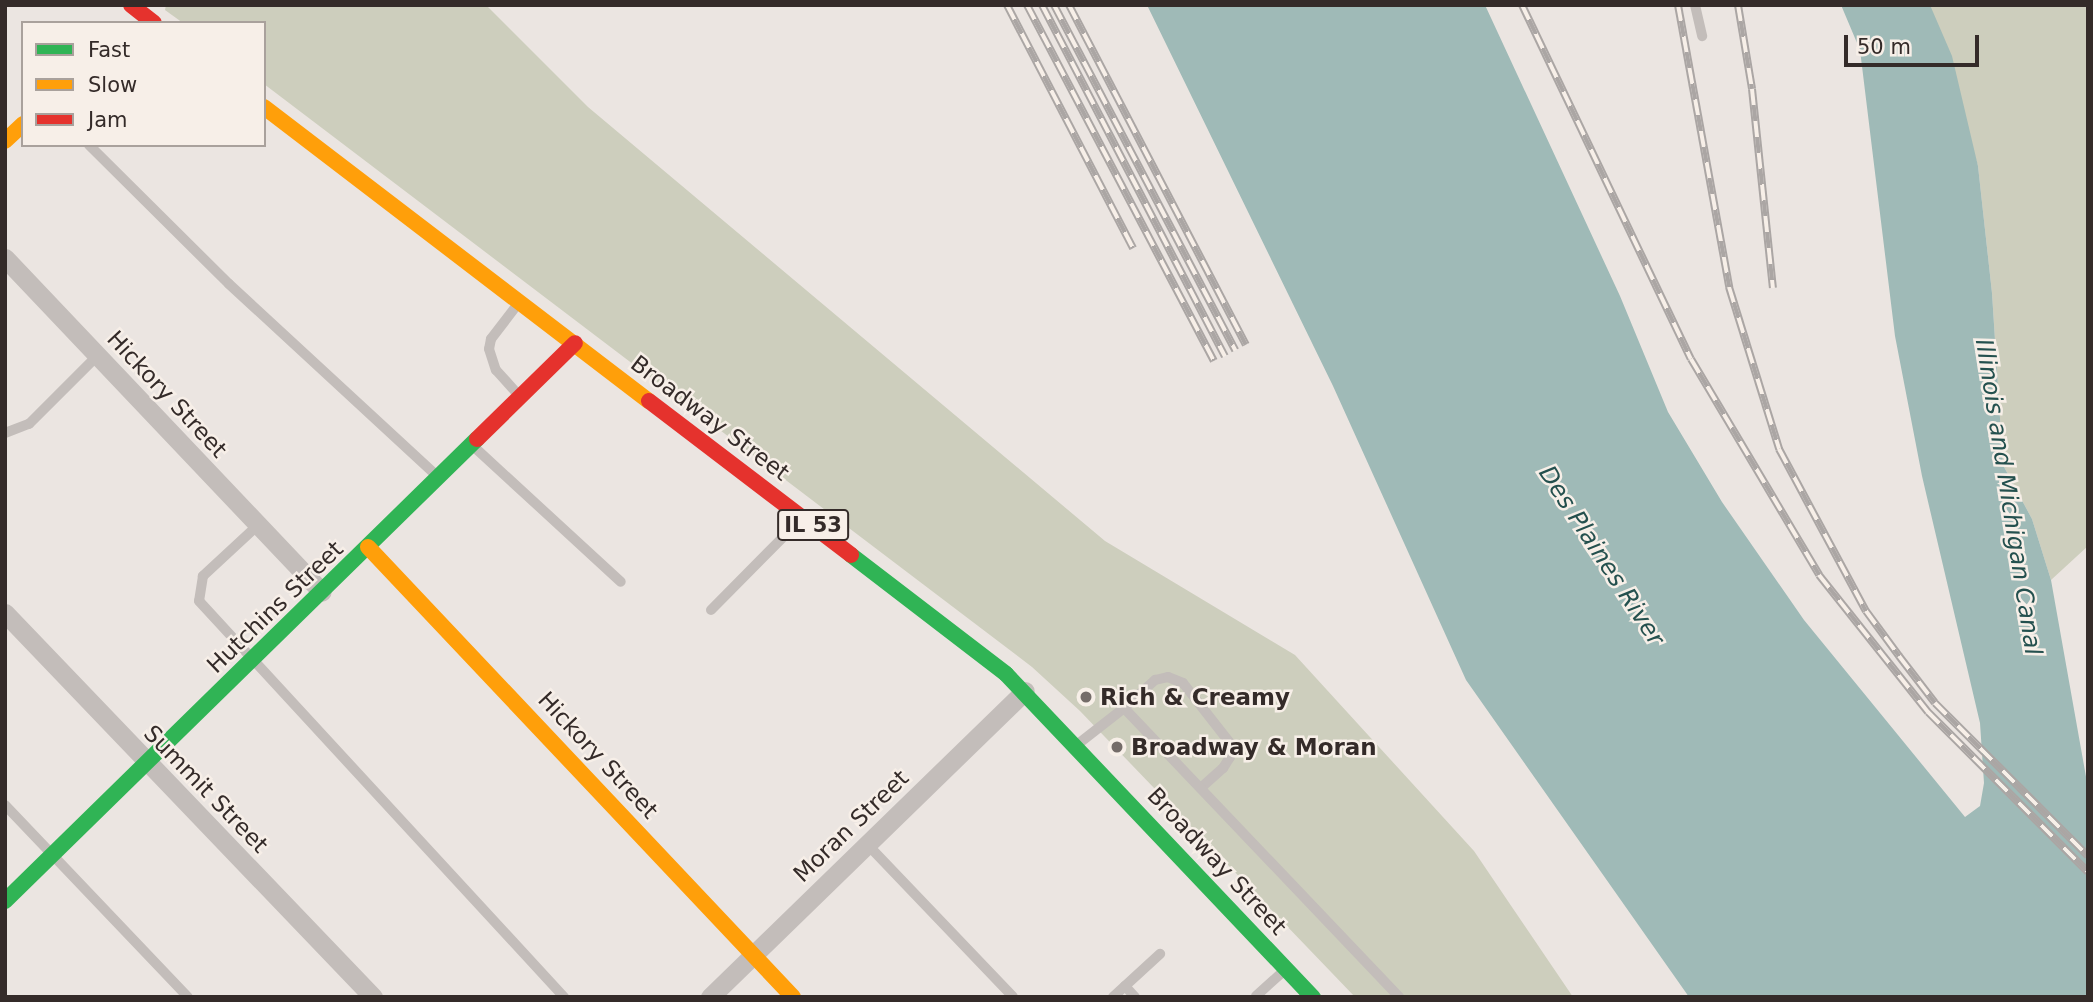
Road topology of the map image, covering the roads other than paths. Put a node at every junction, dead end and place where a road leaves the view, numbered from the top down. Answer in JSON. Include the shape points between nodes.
{"nodes":[{"id":1,"x":1695,"y":5,"type":"edge"},
{"id":2,"x":1702,"y":36,"type":"dead end"},
{"id":3,"x":266,"y":109,"type":"edge"},
{"id":4,"x":91,"y":147,"type":"edge"},
{"id":5,"x":5,"y":258,"type":"edge"},
{"id":6,"x":520,"y":302,"type":"junction"},
{"id":7,"x":575,"y":343,"type":"junction"},
{"id":8,"x":97,"y":356,"type":"junction"},
{"id":9,"x":520,"y":397,"type":"junction"},
{"id":10,"x":5,"y":433,"type":"edge"},
{"id":11,"x":472,"y":445,"type":"junction"},
{"id":12,"x":439,"y":477,"type":"junction"},
{"id":13,"x":802,"y":517,"type":"junction"},
{"id":14,"x":257,"y":526,"type":"junction"},
{"id":15,"x":368,"y":547,"type":"junction"},
{"id":16,"x":621,"y":582,"type":"dead end"},
{"id":17,"x":322,"y":592,"type":"junction"},
{"id":18,"x":711,"y":610,"type":"dead end"},
{"id":19,"x":5,"y":613,"type":"edge"},
{"id":20,"x":253,"y":660,"type":"junction"},
{"id":21,"x":1025,"y":691,"type":"junction"},
{"id":22,"x":1124,"y":708,"type":"junction"},
{"id":23,"x":1077,"y":745,"type":"junction"},
{"id":24,"x":147,"y":764,"type":"junction"},
{"id":25,"x":1201,"y":788,"type":"junction"},
{"id":26,"x":5,"y":806,"type":"edge"},
{"id":27,"x":867,"y":844,"type":"junction"},
{"id":28,"x":53,"y":855,"type":"junction"},
{"id":29,"x":5,"y":901,"type":"edge"},
{"id":30,"x":1160,"y":954,"type":"dead end"},
{"id":31,"x":753,"y":955,"type":"junction"},
{"id":32,"x":1287,"y":969,"type":"junction"},
{"id":33,"x":1125,"y":986,"type":"junction"},
{"id":34,"x":188,"y":997,"type":"edge"},
{"id":35,"x":373,"y":997,"type":"edge"},
{"id":36,"x":564,"y":997,"type":"edge"},
{"id":37,"x":710,"y":997,"type":"edge"},
{"id":38,"x":793,"y":997,"type":"edge"},
{"id":39,"x":1013,"y":997,"type":"edge"},
{"id":40,"x":1113,"y":997,"type":"edge"},
{"id":41,"x":1135,"y":997,"type":"edge"},
{"id":42,"x":1250,"y":997,"type":"edge"},
{"id":43,"x":1256,"y":997,"type":"edge"},
{"id":44,"x":1313,"y":997,"type":"edge"},
{"id":45,"x":1399,"y":997,"type":"edge"}],
"edges":[{"from":1,"to":2,"type":"lane"},
{"from":3,"to":6,"type":"street","name":"Broadway Street","number":"IL 53"},
{"from":4,"to":12,"type":"lane","via":[[229,284]]},
{"from":5,"to":8,"type":"street","name":"Hickory Street"},
{"from":6,"to":7,"type":"street","name":"Broadway Street","number":"IL 53"},
{"from":6,"to":9,"type":"lane","via":[[491,339],[489,349],[496,370]]},
{"from":7,"to":9,"type":"street","name":"Hutchins Street"},
{"from":7,"to":13,"type":"street","name":"Broadway Street","number":"IL 53"},
{"from":8,"to":10,"type":"lane","via":[[29,424]]},
{"from":8,"to":14,"type":"street","name":"Hickory Street"},
{"from":9,"to":11,"type":"street","name":"Hutchins Street"},
{"from":11,"to":12,"type":"street","name":"Hutchins Street"},
{"from":11,"to":16,"type":"lane"},
{"from":12,"to":15,"type":"street","name":"Hutchins Street"},
{"from":13,"to":18,"type":"lane"},
{"from":13,"to":21,"type":"street","name":"Broadway Street","number":"IL 53"},
{"from":14,"to":17,"type":"street","name":"Hickory Street"},
{"from":14,"to":20,"type":"lane","via":[[204,576],[198,588],[199,601]]},
{"from":15,"to":17,"type":"street","name":"Hutchins Street"},
{"from":15,"to":31,"type":"street","name":"Hickory Street"},
{"from":17,"to":20,"type":"street","name":"Hutchins Street"},
{"from":19,"to":24,"type":"street","name":"Summit Street"},
{"from":20,"to":24,"type":"street","name":"Hutchins Street"},
{"from":20,"to":36,"type":"lane"},
{"from":21,"to":23,"type":"street","name":"Broadway Street","number":"IL 53"},
{"from":21,"to":27,"type":"street","name":"Moran Street"},
{"from":22,"to":23,"type":"lane"},
{"from":22,"to":25,"type":"lane"},
{"from":22,"to":25,"type":"lane","via":[[1155,680],[1168,677],[1183,683],[1230,743],[1230,757],[1223,768]]},
{"from":23,"to":32,"type":"street","name":"Broadway Street","number":"IL 53"},
{"from":24,"to":28,"type":"street","name":"Hutchins Street"},
{"from":24,"to":35,"type":"street","name":"Summit Street"},
{"from":25,"to":45,"type":"lane"},
{"from":26,"to":28,"type":"lane"},
{"from":27,"to":31,"type":"street","name":"Moran Street"},
{"from":27,"to":39,"type":"lane"},
{"from":28,"to":29,"type":"street","name":"Hutchins Street"},
{"from":28,"to":34,"type":"lane"},
{"from":30,"to":33,"type":"lane"},
{"from":31,"to":37,"type":"street","name":"Moran Street"},
{"from":31,"to":38,"type":"street","name":"Hickory Street"},
{"from":32,"to":43,"type":"lane"},
{"from":32,"to":44,"type":"street","name":"Broadway Street","number":"IL 53"},
{"from":33,"to":40,"type":"lane"},
{"from":33,"to":41,"type":"lane"},
{"from":42,"to":43,"type":"lane"}]}
